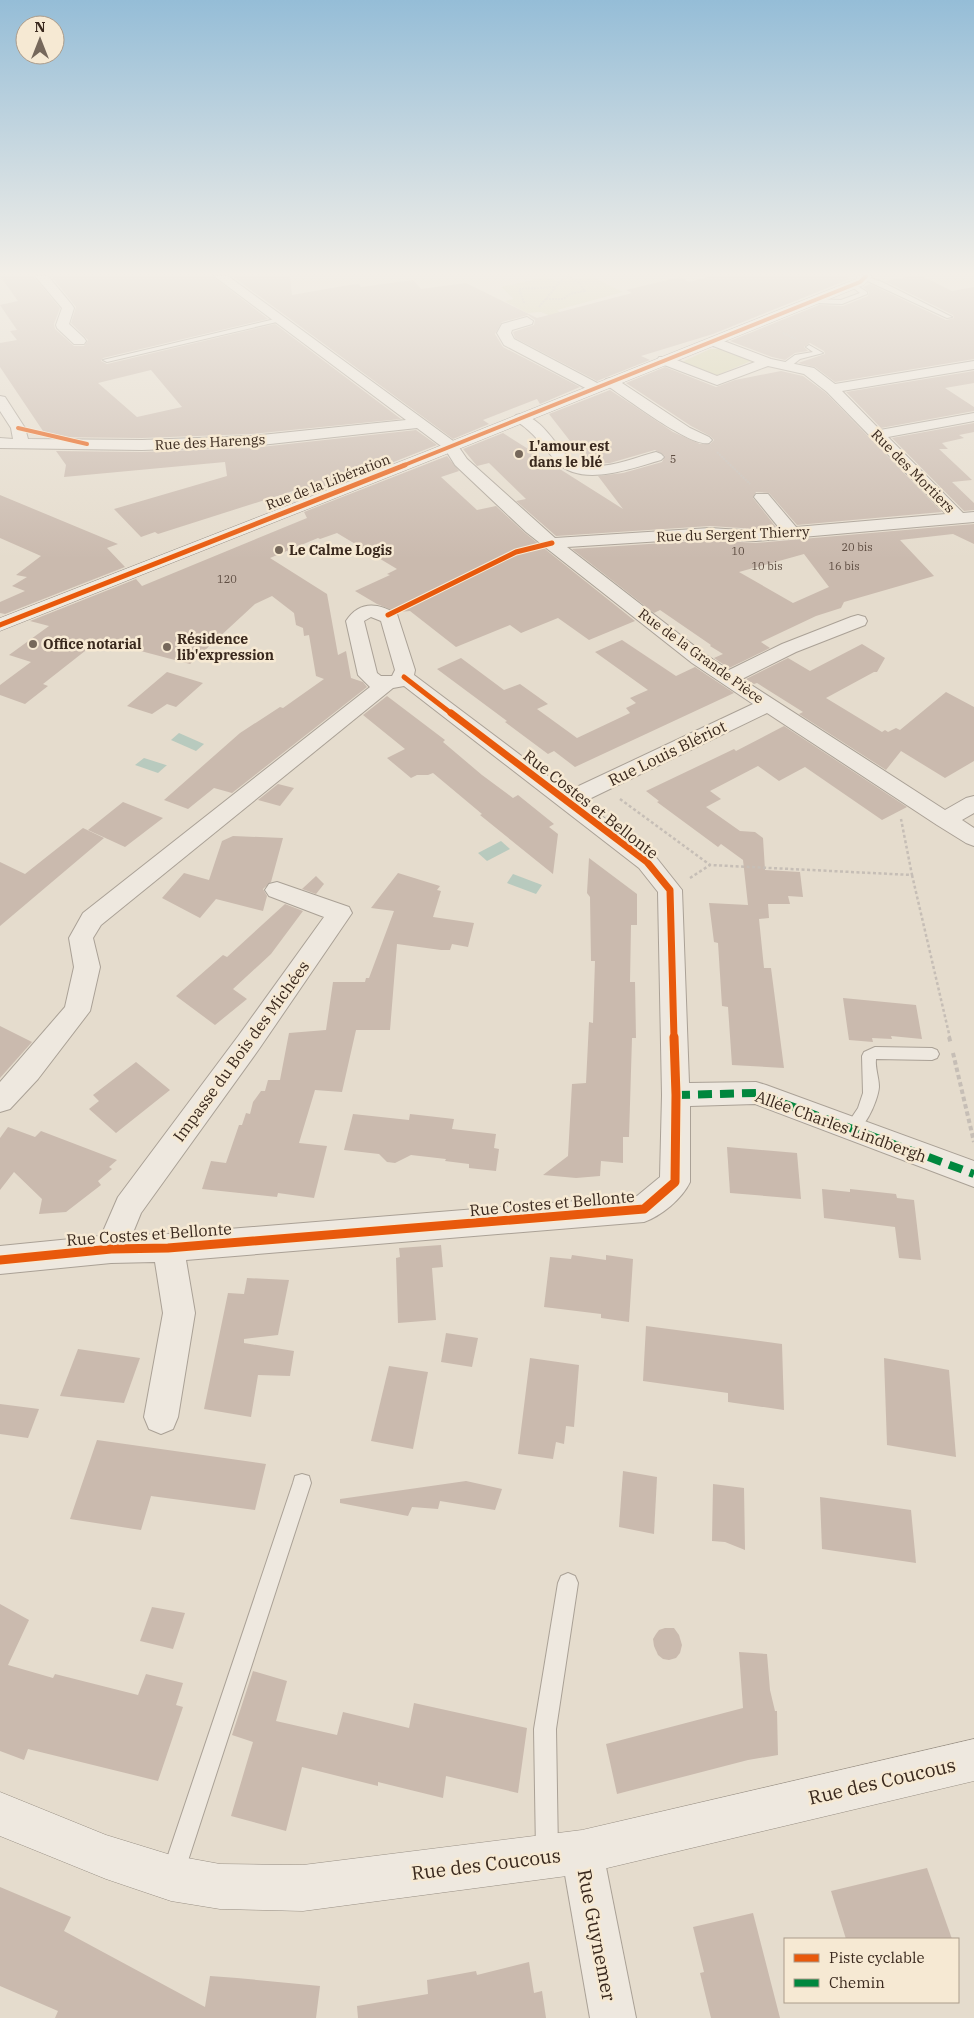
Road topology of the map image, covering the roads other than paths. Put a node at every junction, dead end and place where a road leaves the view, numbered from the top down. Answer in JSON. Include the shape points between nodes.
{"nodes":[{"id":1,"x":347,"y":370,"type":"edge"},
{"id":2,"x":563,"y":370,"type":"edge"},
{"id":3,"x":639,"y":370,"type":"edge"},
{"id":4,"x":690,"y":370,"type":"edge"},
{"id":5,"x":746,"y":370,"type":"edge"},
{"id":6,"x":806,"y":370,"type":"edge"},
{"id":7,"x":943,"y":370,"type":"edge"},
{"id":8,"x":611,"y":382,"type":"junction"},
{"id":9,"x":596,"y":388,"type":"junction"},
{"id":10,"x":832,"y":389,"type":"junction"},
{"id":11,"x":0,"y":400,"type":"edge"},
{"id":12,"x":974,"y":417,"type":"edge"},
{"id":13,"x":521,"y":418,"type":"junction"},
{"id":14,"x":419,"y":423,"type":"junction"},
{"id":15,"x":876,"y":435,"type":"junction"},
{"id":16,"x":704,"y":440,"type":"road end"},
{"id":17,"x":0,"y":443,"type":"edge"},
{"id":18,"x":22,"y":443,"type":"junction"},
{"id":19,"x":451,"y":446,"type":"junction"},
{"id":20,"x":656,"y":457,"type":"dead end"},
{"id":21,"x":762,"y":497,"type":"road end"},
{"id":22,"x":968,"y":519,"type":"edge"},
{"id":23,"x":792,"y":533,"type":"junction"},
{"id":24,"x":552,"y":543,"type":"junction"},
{"id":25,"x":858,"y":621,"type":"dead end"},
{"id":26,"x":0,"y":625,"type":"edge"},
{"id":27,"x":728,"y":678,"type":"junction"},
{"id":28,"x":768,"y":705,"type":"junction"},
{"id":29,"x":566,"y":802,"type":"junction"},
{"id":30,"x":974,"y":803,"type":"edge"},
{"id":31,"x":945,"y":820,"type":"junction"},
{"id":32,"x":974,"y":838,"type":"edge"},
{"id":33,"x":277,"y":890,"type":"dead end"},
{"id":34,"x":932,"y":1054,"type":"dead end"},
{"id":35,"x":676,"y":1095,"type":"junction"},
{"id":36,"x":0,"y":1101,"type":"edge"},
{"id":37,"x":851,"y":1128,"type":"junction"},
{"id":38,"x":974,"y":1174,"type":"edge"},
{"id":39,"x":168,"y":1248,"type":"junction"},
{"id":40,"x":111,"y":1249,"type":"junction"},
{"id":41,"x":0,"y":1260,"type":"edge"},
{"id":42,"x":161,"y":1417,"type":"dead end"},
{"id":43,"x":302,"y":1483,"type":"dead end"},
{"id":44,"x":568,"y":1583,"type":"dead end"},
{"id":45,"x":974,"y":1760,"type":"edge"},
{"id":46,"x":0,"y":1814,"type":"edge"},
{"id":47,"x":564,"y":1854,"type":"junction"},
{"id":48,"x":171,"y":1878,"type":"junction"},
{"id":49,"x":613,"y":2018,"type":"edge"}],
"edges":[{"from":1,"to":14,"type":"street","name":"Rue de la Grande Pièce"},
{"from":2,"to":9,"type":"street"},
{"from":3,"to":8,"type":"street","name":"Rue de la Libération"},
{"from":4,"to":5,"type":"street","via":[[717,381]]},
{"from":6,"to":10,"type":"street","name":"Rue des Mortiers"},
{"from":7,"to":10,"type":"street"},
{"from":8,"to":9,"type":"street","name":"Rue de la Libération"},
{"from":8,"to":16,"type":"street"},
{"from":9,"to":13,"type":"street","name":"Rue de la Libération"},
{"from":10,"to":15,"type":"street","name":"Rue des Mortiers"},
{"from":11,"to":18,"type":"street","via":[[18,428]]},
{"from":12,"to":15,"type":"street"},
{"from":13,"to":19,"type":"street","name":"Rue de la Libération"},
{"from":13,"to":20,"type":"street","via":[[537,426],[566,463],[582,470],[603,471]]},
{"from":14,"to":18,"type":"street","name":"Rue des Harengs","via":[[252,441],[142,445]]},
{"from":14,"to":19,"type":"street","name":"Rue de la Grande Pièce"},
{"from":15,"to":22,"type":"street","name":"Rue des Mortiers"},
{"from":17,"to":18,"type":"street","name":"Rue des Harengs"},
{"from":19,"to":24,"type":"street","name":"Rue de la Grande Pièce","via":[[461,462]]},
{"from":19,"to":26,"type":"street","name":"Rue de la Libération"},
{"from":21,"to":23,"type":"street"},
{"from":22,"to":23,"type":"street","name":"Rue du Sergent Thierry"},
{"from":23,"to":24,"type":"street","name":"Rue du Sergent Thierry","via":[[756,536],[710,533]]},
{"from":24,"to":27,"type":"street","name":"Rue de la Grande Pièce","via":[[699,659]]},
{"from":25,"to":27,"type":"street","via":[[789,648]]},
{"from":27,"to":28,"type":"street","name":"Rue de la Grande Pièce"},
{"from":28,"to":29,"type":"street","name":"Rue Louis Blériot"},
{"from":28,"to":31,"type":"street","name":"Rue de la Grande Pièce"},
{"from":29,"to":35,"type":"street","name":"Rue Costes et Bellonte","via":[[647,862],[670,890]]},
{"from":29,"to":36,"type":"street","name":"Rue Costes et Bellonte","via":[[396,680],[92,919],[81,938],[87,966],[77,1011]]},
{"from":30,"to":31,"type":"street"},
{"from":31,"to":32,"type":"street","name":"Rue de la Grande Pièce"},
{"from":33,"to":40,"type":"street","name":"Impasse du Bois des Michées","via":[[340,913],[129,1206]]},
{"from":34,"to":37,"type":"lane","via":[[875,1053],[869,1056],[870,1098]]},
{"from":35,"to":37,"type":"street","name":"Allée Charles Lindbergh","via":[[756,1093]]},
{"from":35,"to":39,"type":"street","name":"Rue Costes et Bellonte","via":[[675,1182],[644,1209]]},
{"from":37,"to":38,"type":"street","name":"Allée Charles Lindbergh"},
{"from":39,"to":40,"type":"street","name":"Rue Costes et Bellonte"},
{"from":39,"to":42,"type":"street","via":[[179,1313]]},
{"from":40,"to":41,"type":"street","name":"Rue Costes et Bellonte"},
{"from":43,"to":48,"type":"lane"},
{"from":44,"to":47,"type":"lane","via":[[545,1729]]},
{"from":45,"to":47,"type":"street","name":"Rue des Coucous"},
{"from":46,"to":48,"type":"street","name":"Rue des Coucous"},
{"from":47,"to":48,"type":"street","name":"Rue des Coucous","via":[[303,1888],[213,1886]]},
{"from":47,"to":49,"type":"street","name":"Rue Guynemer"}]}
